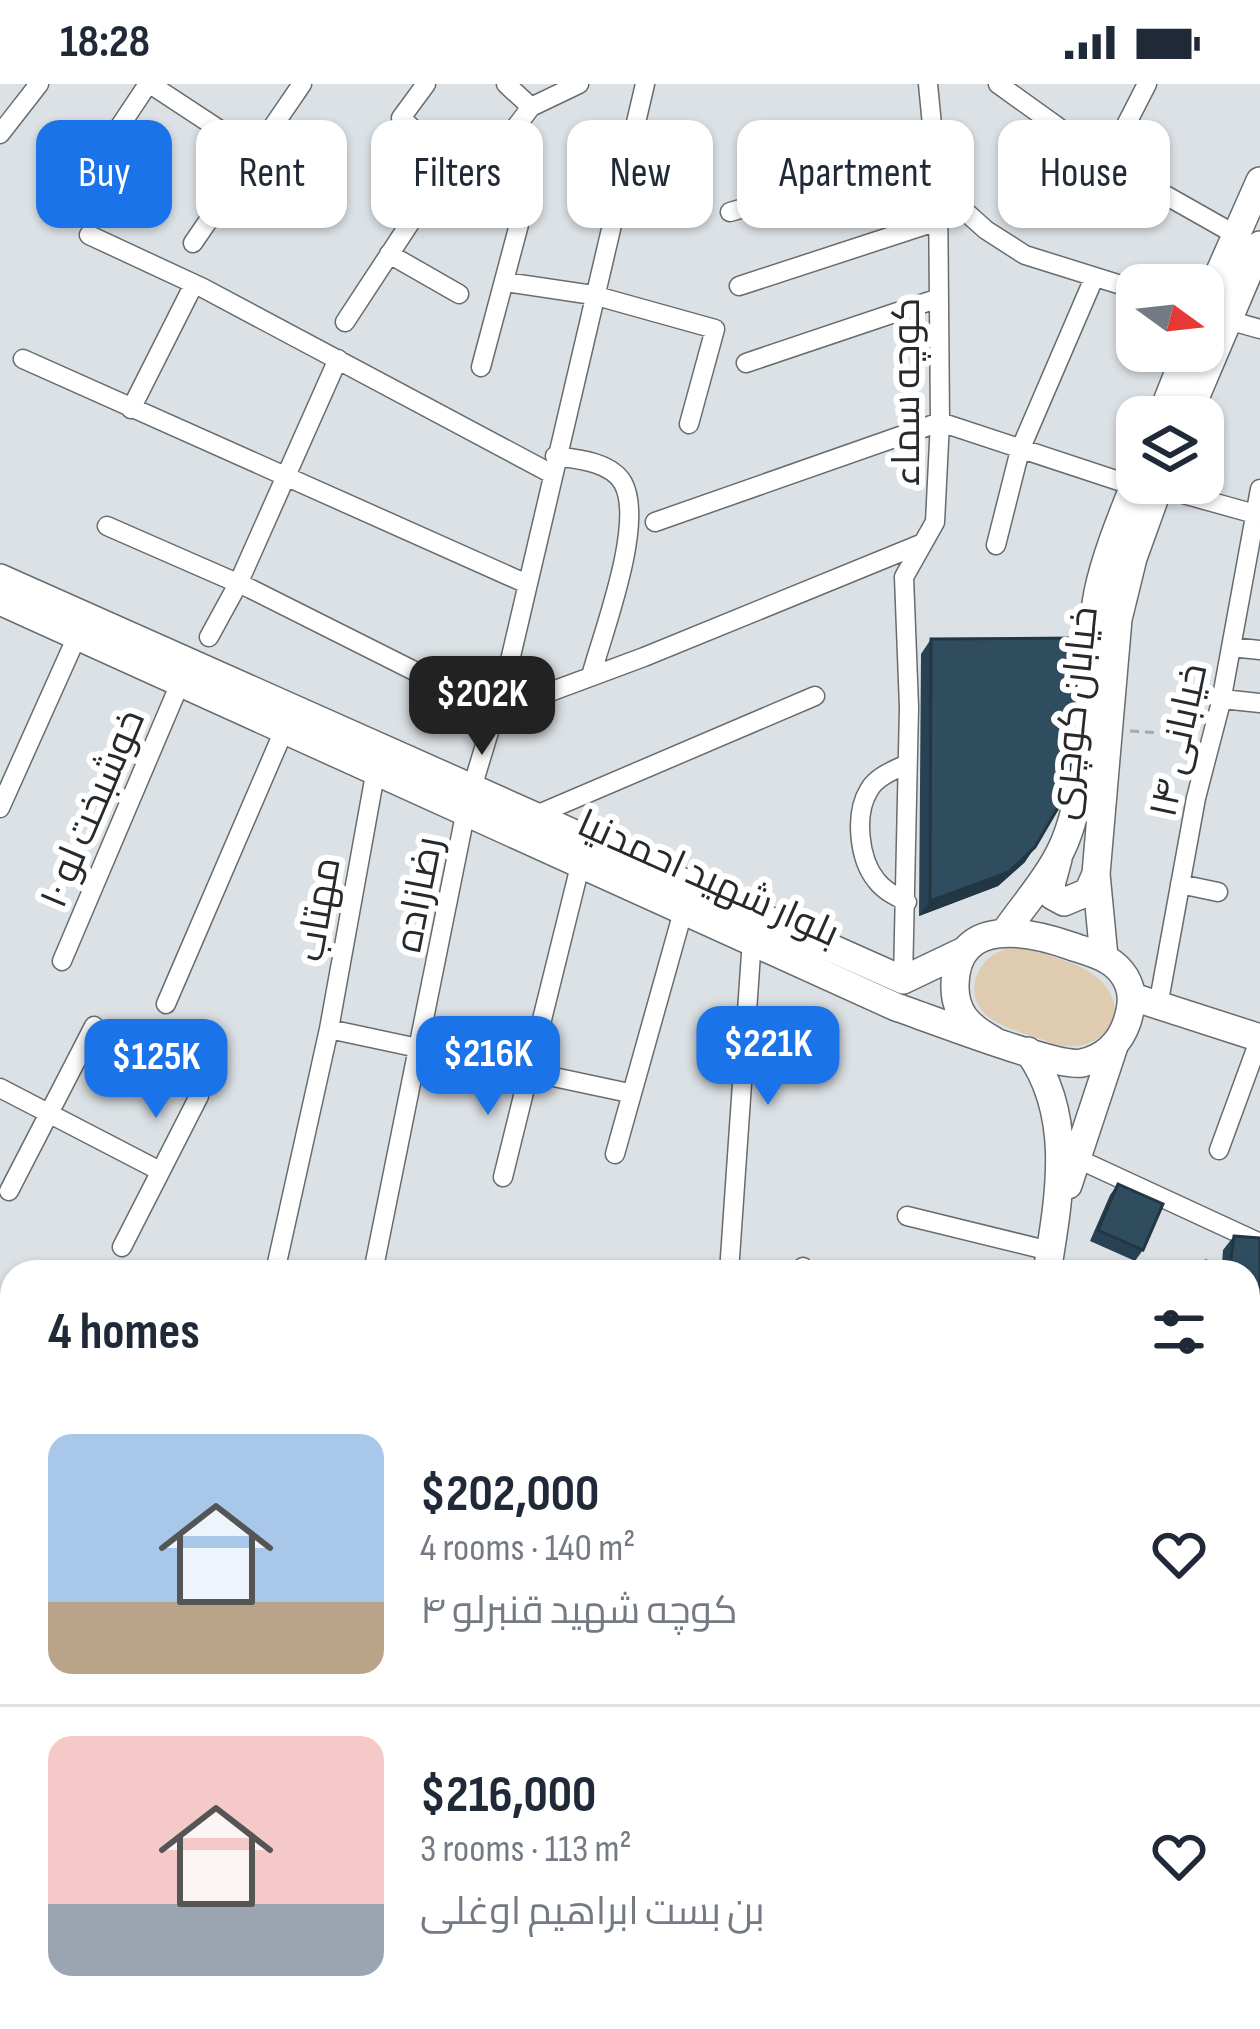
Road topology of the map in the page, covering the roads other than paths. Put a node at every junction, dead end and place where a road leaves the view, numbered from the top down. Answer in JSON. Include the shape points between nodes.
{"nodes":[{"id":1,"x":39,"y":84,"type":"edge"},
{"id":2,"x":149,"y":84,"type":"edge"},
{"id":3,"x":302,"y":84,"type":"edge"},
{"id":4,"x":426,"y":84,"type":"edge"},
{"id":5,"x":506,"y":84,"type":"edge"},
{"id":6,"x":579,"y":84,"type":"edge"},
{"id":7,"x":645,"y":84,"type":"edge"},
{"id":8,"x":928,"y":84,"type":"edge"},
{"id":9,"x":1147,"y":84,"type":"edge"},
{"id":10,"x":1011,"y":88,"type":"edge"},
{"id":11,"x":532,"y":107,"type":"junction"},
{"id":12,"x":125,"y":120,"type":"edge"},
{"id":13,"x":204,"y":120,"type":"edge"},
{"id":14,"x":277,"y":120,"type":"edge"},
{"id":15,"x":522,"y":120,"type":"edge"},
{"id":16,"x":932,"y":120,"type":"edge"},
{"id":17,"x":1053,"y":120,"type":"edge"},
{"id":18,"x":1129,"y":120,"type":"edge"},
{"id":19,"x":0,"y":134,"type":"edge"},
{"id":20,"x":1260,"y":181,"type":"edge"},
{"id":21,"x":1170,"y":197,"type":"edge"},
{"id":22,"x":737,"y":210,"type":"edge"},
{"id":23,"x":730,"y":212,"type":"dead end"},
{"id":24,"x":974,"y":219,"type":"edge"},
{"id":25,"x":203,"y":228,"type":"edge"},
{"id":26,"x":518,"y":228,"type":"edge"},
{"id":27,"x":917,"y":228,"type":"edge"},
{"id":28,"x":938,"y":228,"type":"edge"},
{"id":29,"x":89,"y":235,"type":"dead end"},
{"id":30,"x":1248,"y":240,"type":"edge"},
{"id":31,"x":193,"y":243,"type":"dead end"},
{"id":32,"x":389,"y":254,"type":"junction"},
{"id":33,"x":1094,"y":278,"type":"junction"},
{"id":34,"x":505,"y":282,"type":"junction"},
{"id":35,"x":194,"y":284,"type":"junction"},
{"id":36,"x":1116,"y":284,"type":"edge"},
{"id":37,"x":739,"y":286,"type":"dead end"},
{"id":38,"x":459,"y":293,"type":"dead end"},
{"id":39,"x":1224,"y":295,"type":"edge"},
{"id":40,"x":593,"y":296,"type":"junction"},
{"id":41,"x":939,"y":298,"type":"junction"},
{"id":42,"x":1224,"y":318,"type":"edge"},
{"id":43,"x":345,"y":322,"type":"dead end"},
{"id":44,"x":1260,"y":329,"type":"edge"},
{"id":45,"x":23,"y":359,"type":"dead end"},
{"id":46,"x":338,"y":359,"type":"junction"},
{"id":47,"x":746,"y":362,"type":"dead end"},
{"id":48,"x":481,"y":367,"type":"dead end"},
{"id":49,"x":131,"y":409,"type":"junction"},
{"id":50,"x":940,"y":422,"type":"junction"},
{"id":51,"x":688,"y":424,"type":"dead end"},
{"id":52,"x":1020,"y":450,"type":"junction"},
{"id":53,"x":554,"y":465,"type":"junction"},
{"id":54,"x":1116,"y":476,"type":"edge"},
{"id":55,"x":286,"y":479,"type":"junction"},
{"id":56,"x":1260,"y":489,"type":"edge"},
{"id":57,"x":1138,"y":504,"type":"edge"},
{"id":58,"x":1143,"y":504,"type":"edge"},
{"id":59,"x":1219,"y":504,"type":"edge"},
{"id":60,"x":1255,"y":514,"type":"junction"},
{"id":61,"x":655,"y":522,"type":"dead end"},
{"id":62,"x":107,"y":526,"type":"dead end"},
{"id":63,"x":927,"y":541,"type":"junction"},
{"id":64,"x":996,"y":545,"type":"dead end"},
{"id":65,"x":0,"y":578,"type":"edge"},
{"id":66,"x":238,"y":584,"type":"junction"},
{"id":67,"x":527,"y":584,"type":"junction"},
{"id":68,"x":0,"y":601,"type":"edge"},
{"id":69,"x":78,"y":634,"type":"junction"},
{"id":70,"x":209,"y":637,"type":"dead end"},
{"id":71,"x":1231,"y":647,"type":"junction"},
{"id":72,"x":1260,"y":650,"type":"edge"},
{"id":73,"x":591,"y":676,"type":"junction"},
{"id":74,"x":181,"y":681,"type":"junction"},
{"id":75,"x":814,"y":696,"type":"dead end"},
{"id":76,"x":1222,"y":699,"type":"junction"},
{"id":77,"x":1260,"y":703,"type":"edge"},
{"id":78,"x":496,"y":712,"type":"junction"},
{"id":79,"x":285,"y":728,"type":"junction"},
{"id":80,"x":907,"y":764,"type":"junction"},
{"id":81,"x":376,"y":769,"type":"junction"},
{"id":82,"x":469,"y":799,"type":"junction"},
{"id":83,"x":0,"y":808,"type":"edge"},
{"id":84,"x":534,"y":816,"type":"junction"},
{"id":85,"x":1059,"y":855,"type":"junction"},
{"id":86,"x":581,"y":862,"type":"junction"},
{"id":87,"x":1096,"y":874,"type":"junction"},
{"id":88,"x":1180,"y":884,"type":"junction"},
{"id":89,"x":1217,"y":892,"type":"dead end"},
{"id":90,"x":907,"y":902,"type":"junction"},
{"id":91,"x":684,"y":908,"type":"junction"},
{"id":92,"x":1004,"y":932,"type":"junction"},
{"id":93,"x":752,"y":939,"type":"junction"},
{"id":94,"x":966,"y":950,"type":"junction"},
{"id":95,"x":1104,"y":957,"type":"junction"},
{"id":96,"x":62,"y":961,"type":"dead end"},
{"id":97,"x":900,"y":993,"type":"junction"},
{"id":98,"x":1145,"y":1001,"type":"junction"},
{"id":99,"x":166,"y":1004,"type":"dead end"},
{"id":100,"x":94,"y":1026,"type":"dead end"},
{"id":101,"x":329,"y":1029,"type":"junction"},
{"id":102,"x":1260,"y":1038,"type":"edge"},
{"id":103,"x":993,"y":1040,"type":"junction"},
{"id":104,"x":1114,"y":1046,"type":"junction"},
{"id":105,"x":420,"y":1048,"type":"junction"},
{"id":106,"x":1028,"y":1051,"type":"junction"},
{"id":107,"x":526,"y":1071,"type":"junction"},
{"id":108,"x":0,"y":1088,"type":"edge"},
{"id":109,"x":629,"y":1093,"type":"junction"},
{"id":110,"x":199,"y":1096,"type":"dead end"},
{"id":111,"x":50,"y":1114,"type":"junction"},
{"id":112,"x":1220,"y":1150,"type":"dead end"},
{"id":113,"x":615,"y":1154,"type":"dead end"},
{"id":114,"x":1076,"y":1158,"type":"junction"},
{"id":115,"x":160,"y":1172,"type":"junction"},
{"id":116,"x":502,"y":1177,"type":"dead end"},
{"id":117,"x":10,"y":1190,"type":"dead end"},
{"id":118,"x":907,"y":1216,"type":"dead end"},
{"id":119,"x":1260,"y":1244,"type":"edge"},
{"id":120,"x":122,"y":1247,"type":"dead end"},
{"id":121,"x":1050,"y":1250,"type":"edge"},
{"id":122,"x":278,"y":1260,"type":"edge"},
{"id":123,"x":376,"y":1260,"type":"edge"},
{"id":124,"x":730,"y":1260,"type":"edge"}],
"edges":[{"from":1,"to":19,"type":"street"},
{"from":2,"to":12,"type":"street"},
{"from":2,"to":13,"type":"street"},
{"from":3,"to":14,"type":"street"},
{"from":4,"to":32,"type":"street","via":[[401,118],[450,162]]},
{"from":5,"to":11,"type":"street"},
{"from":6,"to":11,"type":"street"},
{"from":7,"to":40,"type":"street","name":"رضازاده"},
{"from":8,"to":16,"type":"street","name":"کوچه سماء"},
{"from":9,"to":18,"type":"street"},
{"from":10,"to":17,"type":"street"},
{"from":11,"to":15,"type":"street"},
{"from":20,"to":30,"type":"main road"},
{"from":21,"to":30,"type":"street"},
{"from":22,"to":23,"type":"street"},
{"from":24,"to":33,"type":"street","via":[[1025,255]]},
{"from":25,"to":31,"type":"street"},
{"from":26,"to":34,"type":"street"},
{"from":27,"to":37,"type":"street"},
{"from":28,"to":41,"type":"street","name":"کوچه سماء"},
{"from":29,"to":35,"type":"street"},
{"from":30,"to":39,"type":"main road"},
{"from":32,"to":38,"type":"street"},
{"from":32,"to":43,"type":"street"},
{"from":33,"to":36,"type":"street"},
{"from":33,"to":52,"type":"street"},
{"from":34,"to":40,"type":"street"},
{"from":34,"to":48,"type":"street"},
{"from":35,"to":46,"type":"street"},
{"from":35,"to":49,"type":"street"},
{"from":40,"to":51,"type":"street","via":[[715,329]]},
{"from":40,"to":53,"type":"street","name":"رضازاده"},
{"from":41,"to":47,"type":"street"},
{"from":41,"to":50,"type":"street","name":"کوچه سماء"},
{"from":42,"to":44,"type":"street"},
{"from":45,"to":49,"type":"street"},
{"from":46,"to":53,"type":"street"},
{"from":46,"to":55,"type":"street"},
{"from":49,"to":55,"type":"street"},
{"from":50,"to":52,"type":"street"},
{"from":50,"to":61,"type":"street"},
{"from":50,"to":63,"type":"street","name":"کوچه سماء","via":[[938,503]]},
{"from":52,"to":54,"type":"street"},
{"from":52,"to":64,"type":"street"},
{"from":53,"to":67,"type":"street","name":"رضازاده"},
{"from":53,"to":73,"type":"street","via":[[602,465],[622,479],[630,504]]},
{"from":55,"to":66,"type":"street"},
{"from":55,"to":67,"type":"street"},
{"from":56,"to":60,"type":"street","name":"خیابانی ۱۴"},
{"from":57,"to":85,"type":"main road","name":"خیابان کوچری","via":[[1099,589],[1081,768]]},
{"from":58,"to":87,"type":"main road","name":"خیابان کوچری","via":[[1118,619]]},
{"from":59,"to":60,"type":"street"},
{"from":60,"to":71,"type":"street","name":"خیابانی ۱۴"},
{"from":62,"to":66,"type":"street"},
{"from":63,"to":73,"type":"street"},
{"from":63,"to":80,"type":"street","name":"کوچه سماء","via":[[904,577]]},
{"from":65,"to":82,"type":"main road","name":"بلوار شهید احمدنیا"},
{"from":66,"to":70,"type":"street"},
{"from":66,"to":78,"type":"street"},
{"from":67,"to":78,"type":"street","name":"رضازاده"},
{"from":68,"to":69,"type":"main road","name":"بلوار شهید احمدنیا"},
{"from":69,"to":74,"type":"main road","name":"بلوار شهید احمدنیا"},
{"from":69,"to":83,"type":"street"},
{"from":71,"to":72,"type":"street"},
{"from":71,"to":76,"type":"street","name":"خیابانی ۱۴"},
{"from":73,"to":78,"type":"street"},
{"from":74,"to":79,"type":"main road","name":"بلوار شهید احمدنیا"},
{"from":74,"to":96,"type":"street","name":"خوشبخت لو ۱۰"},
{"from":75,"to":84,"type":"street"},
{"from":76,"to":77,"type":"street"},
{"from":76,"to":88,"type":"street","name":"خیابانی ۱۴"},
{"from":78,"to":82,"type":"street","name":"رضازاده"},
{"from":79,"to":81,"type":"main road","name":"بلوار شهید احمدنیا"},
{"from":79,"to":99,"type":"street"},
{"from":80,"to":90,"type":"street","name":"کوچه سماء"},
{"from":80,"to":90,"type":"street","via":[[870,787],[861,810],[873,877]]},
{"from":81,"to":82,"type":"main road","name":"بلوار شهید احمدنیا"},
{"from":81,"to":101,"type":"street","name":"مهتاب"},
{"from":82,"to":84,"type":"main road","name":"بلوار شهید احمدنیا"},
{"from":82,"to":86,"type":"main road","name":"بلوار شهید احمدنیا"},
{"from":82,"to":105,"type":"street","name":"رضازاده"},
{"from":84,"to":97,"type":"main road","name":"بلوار شهید احمدنیا"},
{"from":85,"to":87,"type":"main road","via":[[1052,885],[1064,902],[1088,892]]},
{"from":85,"to":92,"type":"main road","name":"خیابان کوچری"},
{"from":86,"to":91,"type":"main road","name":"بلوار شهید احمدنیا"},
{"from":86,"to":107,"type":"street"},
{"from":87,"to":95,"type":"main road","name":"خیابان کوچری"},
{"from":88,"to":89,"type":"street"},
{"from":88,"to":98,"type":"street","name":"خیابانی ۱۴"},
{"from":90,"to":97,"type":"street","name":"کوچه سماء"},
{"from":91,"to":93,"type":"main road","name":"بلوار شهید احمدنیا"},
{"from":91,"to":109,"type":"street"},
{"from":92,"to":94,"type":"main road"},
{"from":92,"to":95,"type":"main road","via":[[1033,932]]},
{"from":93,"to":97,"type":"main road","name":"بلوار شهید احمدنیا"},
{"from":93,"to":124,"type":"street"},
{"from":94,"to":97,"type":"main road"},
{"from":94,"to":103,"type":"main road","via":[[954,995],[963,1019]]},
{"from":95,"to":98,"type":"main road"},
{"from":97,"to":103,"type":"main road","name":"بلوار شهید احمدنیا"},
{"from":98,"to":102,"type":"main road"},
{"from":98,"to":104,"type":"main road"},
{"from":100,"to":111,"type":"street"},
{"from":101,"to":105,"type":"street"},
{"from":101,"to":122,"type":"street","name":"مهتاب"},
{"from":102,"to":112,"type":"street"},
{"from":103,"to":106,"type":"main road"},
{"from":104,"to":106,"type":"main road","via":[[1077,1064]]},
{"from":104,"to":114,"type":"main road"},
{"from":105,"to":107,"type":"street"},
{"from":105,"to":123,"type":"street","name":"رضازاده"},
{"from":106,"to":121,"type":"main road","via":[[1058,1119]]},
{"from":107,"to":109,"type":"street"},
{"from":107,"to":116,"type":"street"},
{"from":108,"to":111,"type":"street"},
{"from":109,"to":113,"type":"street"},
{"from":110,"to":115,"type":"street"},
{"from":111,"to":115,"type":"street"},
{"from":111,"to":117,"type":"street"},
{"from":114,"to":119,"type":"street"},
{"from":114,"to":121,"type":"main road"},
{"from":115,"to":120,"type":"street"},
{"from":118,"to":121,"type":"street"}]}
